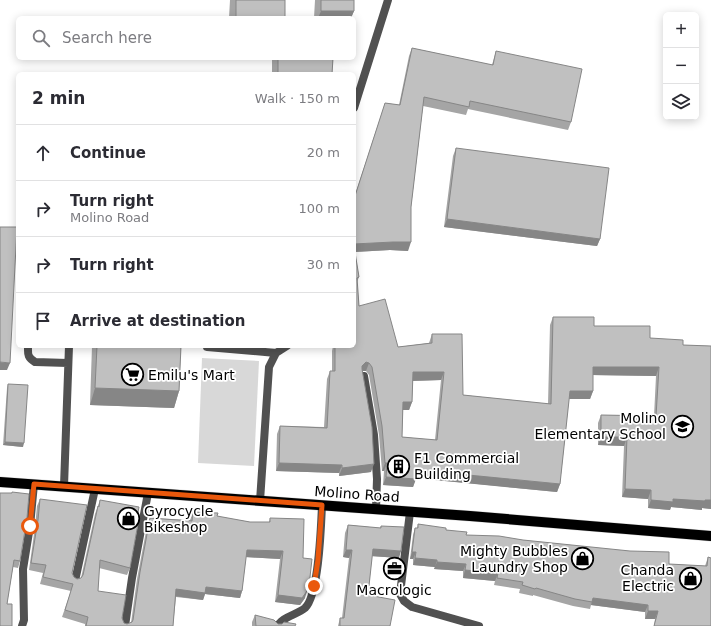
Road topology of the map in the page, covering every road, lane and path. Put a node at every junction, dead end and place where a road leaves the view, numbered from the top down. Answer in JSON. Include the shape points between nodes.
{"nodes":[{"id":1,"x":388,"y":0,"type":"edge"},
{"id":2,"x":356,"y":102,"type":"edge"},
{"id":3,"x":28,"y":348,"type":"edge"},
{"id":4,"x":69,"y":348,"type":"edge"},
{"id":5,"x":218,"y":348,"type":"edge"},
{"id":6,"x":285,"y":348,"type":"edge"},
{"id":7,"x":276,"y":353,"type":"junction"},
{"id":8,"x":68,"y":363,"type":"junction"},
{"id":9,"x":364,"y":376,"type":"edge"},
{"id":10,"x":0,"y":482,"type":"edge"},
{"id":11,"x":34,"y":484,"type":"junction"},
{"id":12,"x":64,"y":486,"type":"junction"},
{"id":13,"x":95,"y":489,"type":"junction"},
{"id":14,"x":148,"y":493,"type":"junction"},
{"id":15,"x":260,"y":501,"type":"junction"},
{"id":16,"x":322,"y":505,"type":"junction"},
{"id":17,"x":376,"y":509,"type":"junction"},
{"id":18,"x":410,"y":512,"type":"junction"},
{"id":19,"x":711,"y":536,"type":"edge"},
{"id":20,"x":75,"y":581,"type":"edge"},
{"id":21,"x":22,"y":626,"type":"edge"},
{"id":22,"x":126,"y":626,"type":"edge"},
{"id":23,"x":277,"y":626,"type":"edge"},
{"id":24,"x":479,"y":626,"type":"edge"}],
"edges":[{"from":1,"to":2,"type":"street"},
{"from":3,"to":8,"type":"street","via":[[30,359],[35,362]]},
{"from":4,"to":8,"type":"street"},
{"from":5,"to":7,"type":"street"},
{"from":6,"to":7,"type":"street"},
{"from":7,"to":15,"type":"street","via":[[269,367]]},
{"from":8,"to":12,"type":"street"},
{"from":9,"to":17,"type":"street","via":[[378,479]]},
{"from":10,"to":11,"type":"main road","name":"Molino Road"},
{"from":11,"to":12,"type":"main road","name":"Molino Road"},
{"from":11,"to":21,"type":"street","via":[[23,569]]},
{"from":12,"to":13,"type":"main road","name":"Molino Road"},
{"from":13,"to":14,"type":"main road","name":"Molino Road"},
{"from":13,"to":20,"type":"street"},
{"from":14,"to":15,"type":"main road","name":"Molino Road"},
{"from":14,"to":22,"type":"street"},
{"from":15,"to":16,"type":"main road","name":"Molino Road"},
{"from":16,"to":17,"type":"main road","name":"Molino Road"},
{"from":16,"to":23,"type":"street","via":[[314,586],[306,607],[282,620]]},
{"from":17,"to":18,"type":"main road","name":"Molino Road"},
{"from":18,"to":19,"type":"main road","name":"Molino Road"},
{"from":18,"to":24,"type":"street","via":[[400,594],[404,601],[412,607]]}]}
